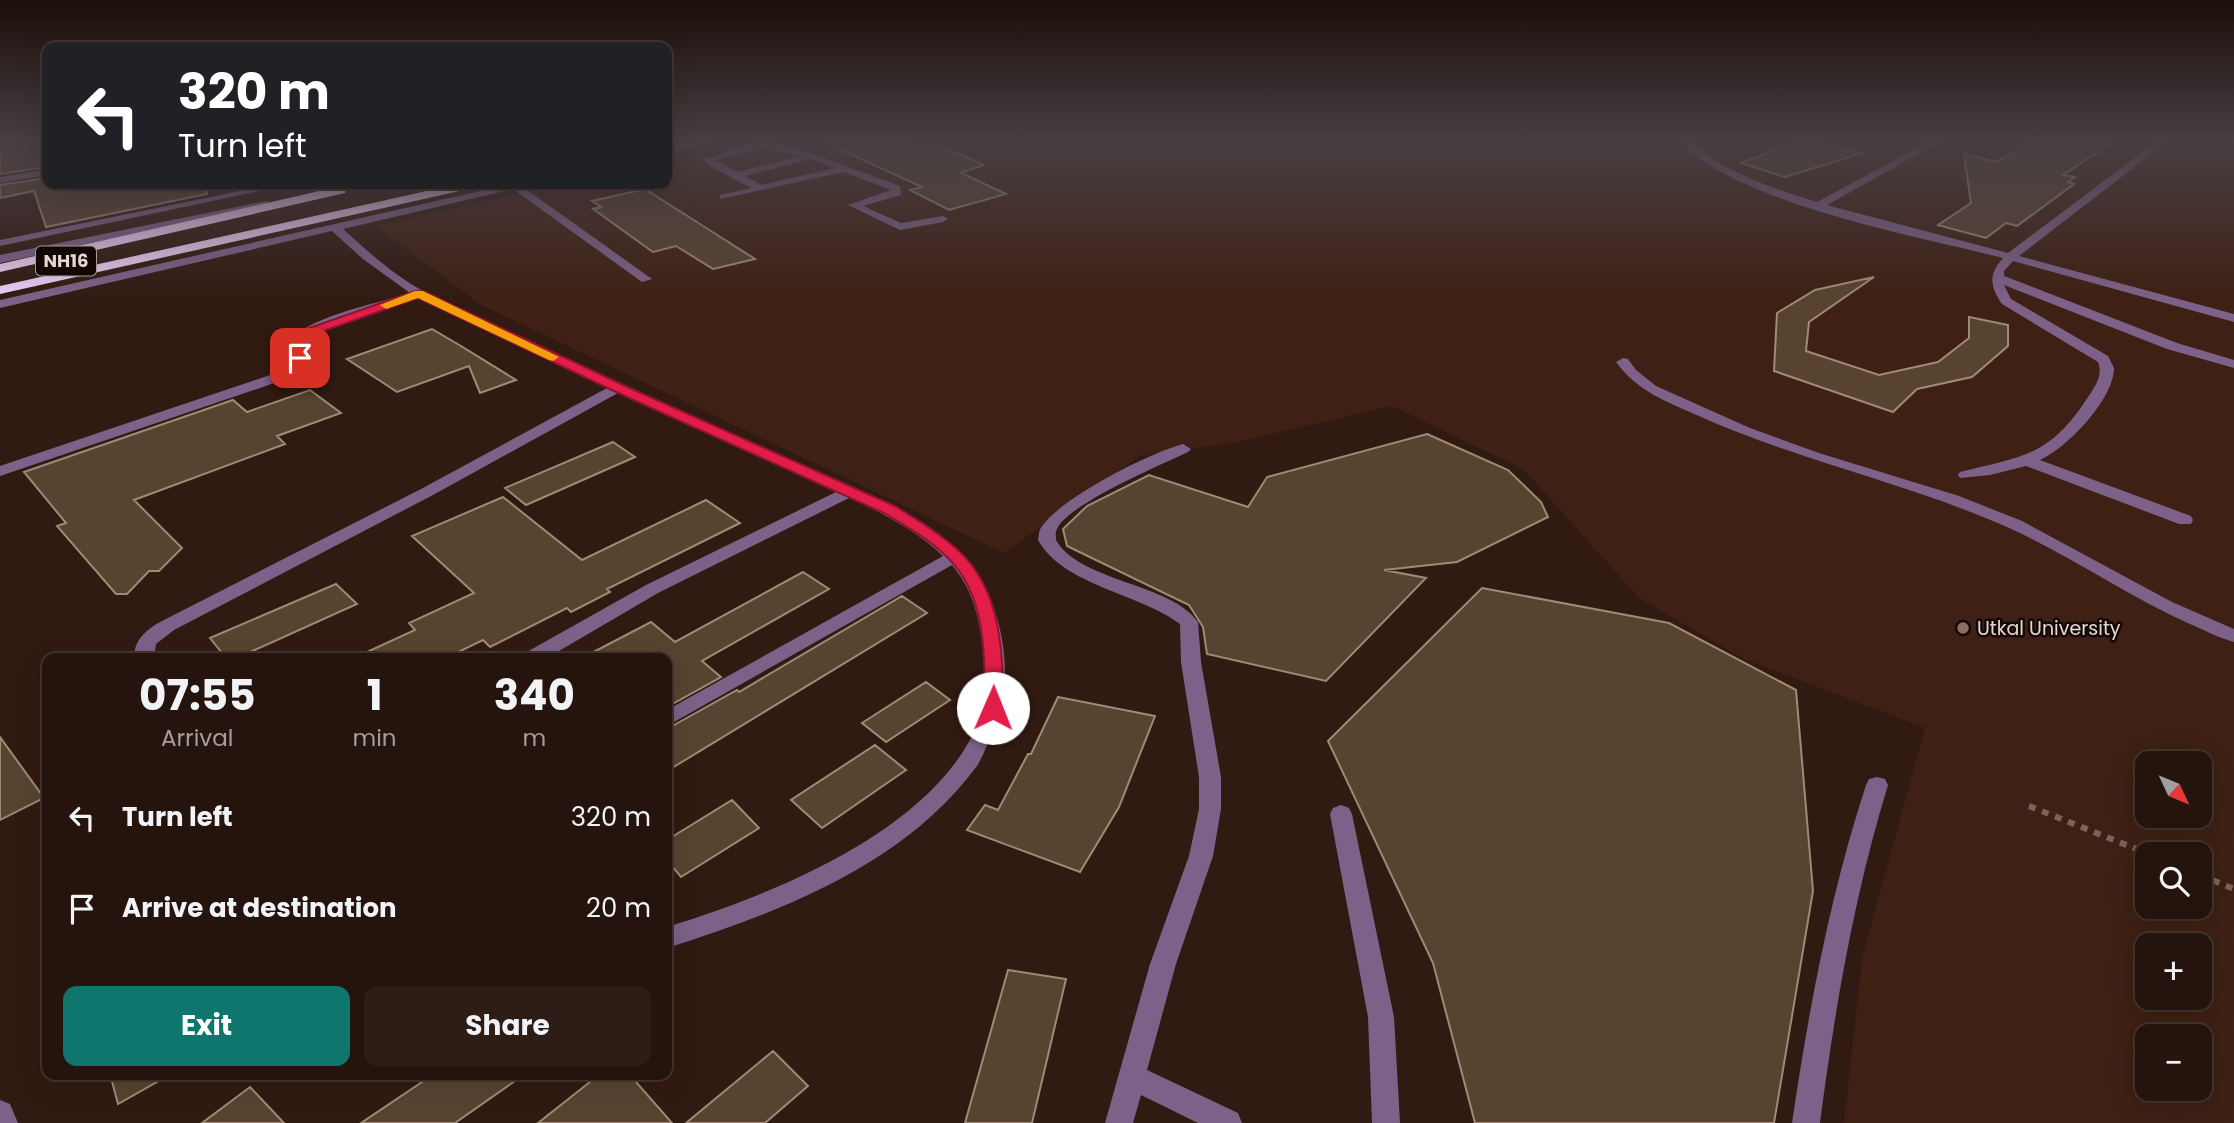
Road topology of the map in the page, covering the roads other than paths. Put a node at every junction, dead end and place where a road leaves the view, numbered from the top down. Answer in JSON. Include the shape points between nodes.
{"nodes":[{"id":1,"x":242,"y":193,"type":"edge"},
{"id":2,"x":324,"y":193,"type":"edge"},
{"id":3,"x":326,"y":193,"type":"edge"},
{"id":4,"x":384,"y":193,"type":"edge"},
{"id":5,"x":430,"y":193,"type":"edge"},
{"id":6,"x":481,"y":193,"type":"edge"},
{"id":7,"x":530,"y":193,"type":"edge"},
{"id":8,"x":738,"y":193,"type":"edge"},
{"id":9,"x":896,"y":193,"type":"edge"},
{"id":10,"x":1785,"y":193,"type":"edge"},
{"id":11,"x":1842,"y":193,"type":"edge"},
{"id":12,"x":2095,"y":193,"type":"edge"},
{"id":13,"x":723,"y":197,"type":"dead end"},
{"id":14,"x":1820,"y":205,"type":"junction"},
{"id":15,"x":943,"y":219,"type":"dead end"},
{"id":16,"x":333,"y":226,"type":"junction"},
{"id":17,"x":0,"y":243,"type":"edge"},
{"id":18,"x":2010,"y":257,"type":"junction"},
{"id":19,"x":0,"y":259,"type":"edge"},
{"id":20,"x":0,"y":268,"type":"edge"},
{"id":21,"x":0,"y":275,"type":"edge"},
{"id":22,"x":1998,"y":278,"type":"junction"},
{"id":23,"x":646,"y":279,"type":"dead end"},
{"id":24,"x":0,"y":290,"type":"edge"},
{"id":25,"x":419,"y":294,"type":"junction"},
{"id":26,"x":4,"y":302,"type":"edge"},
{"id":27,"x":2234,"y":318,"type":"edge"},
{"id":28,"x":1623,"y":362,"type":"dead end"},
{"id":29,"x":2234,"y":364,"type":"edge"},
{"id":30,"x":618,"y":388,"type":"junction"},
{"id":31,"x":1183,"y":449,"type":"dead end"},
{"id":32,"x":2030,"y":462,"type":"junction"},
{"id":33,"x":0,"y":471,"type":"edge"},
{"id":34,"x":1966,"y":475,"type":"dead end"},
{"id":35,"x":851,"y":491,"type":"junction"},
{"id":36,"x":2185,"y":520,"type":"dead end"},
{"id":37,"x":955,"y":556,"type":"junction"},
{"id":38,"x":2234,"y":636,"type":"edge"},
{"id":39,"x":145,"y":653,"type":"edge"},
{"id":40,"x":540,"y":653,"type":"edge"},
{"id":41,"x":672,"y":716,"type":"edge"},
{"id":42,"x":1877,"y":785,"type":"dead end"},
{"id":43,"x":1341,"y":814,"type":"dead end"},
{"id":44,"x":672,"y":936,"type":"edge"},
{"id":45,"x":1132,"y":1077,"type":"junction"},
{"id":46,"x":1119,"y":1123,"type":"edge"},
{"id":47,"x":1228,"y":1123,"type":"edge"},
{"id":48,"x":1386,"y":1123,"type":"edge"},
{"id":49,"x":1806,"y":1123,"type":"edge"}],
"edges":[{"from":1,"to":17,"type":"street"},
{"from":2,"to":19,"type":"street"},
{"from":3,"to":20,"type":"highway"},
{"from":4,"to":21,"type":"highway","number":"NH16"},
{"from":5,"to":24,"type":"highway","number":"NH16"},
{"from":6,"to":16,"type":"street"},
{"from":7,"to":23,"type":"street"},
{"from":8,"to":13,"type":"street"},
{"from":9,"to":15,"type":"street","via":[[853,205],[900,227]]},
{"from":10,"to":14,"type":"street"},
{"from":11,"to":14,"type":"street"},
{"from":12,"to":18,"type":"street"},
{"from":14,"to":18,"type":"street"},
{"from":16,"to":25,"type":"street"},
{"from":16,"to":26,"type":"street"},
{"from":18,"to":22,"type":"street"},
{"from":18,"to":27,"type":"street"},
{"from":22,"to":29,"type":"street","via":[[2172,346]]},
{"from":22,"to":32,"type":"street","via":[[2006,301],[2092,351],[2108,366],[2108,376],[2081,421],[2058,446]]},
{"from":25,"to":30,"type":"street"},
{"from":25,"to":33,"type":"street","via":[[295,340],[289,345],[303,363],[290,373]]},
{"from":28,"to":38,"type":"street","via":[[1661,394],[1803,452],[1953,499],[2016,525],[2166,606]]},
{"from":30,"to":35,"type":"street"},
{"from":30,"to":39,"type":"street","via":[[167,626],[154,634]]},
{"from":31,"to":45,"type":"street","via":[[1076,503],[1045,531],[1052,549],[1068,561],[1180,615],[1192,632],[1191,662],[1210,777],[1210,809],[1201,856],[1163,964]]},
{"from":32,"to":34,"type":"street"},
{"from":32,"to":36,"type":"street"},
{"from":35,"to":37,"type":"street","via":[[932,536]]},
{"from":35,"to":40,"type":"street","via":[[652,589]]},
{"from":37,"to":41,"type":"street"},
{"from":37,"to":44,"type":"street","via":[[983,601],[994,656],[993,708],[970,759],[930,802],[884,840],[817,880],[723,922]]},
{"from":42,"to":49,"type":"street","via":[[1828,976]]},
{"from":43,"to":48,"type":"street","via":[[1381,1017]]},
{"from":45,"to":46,"type":"street"},
{"from":45,"to":47,"type":"street"}]}
